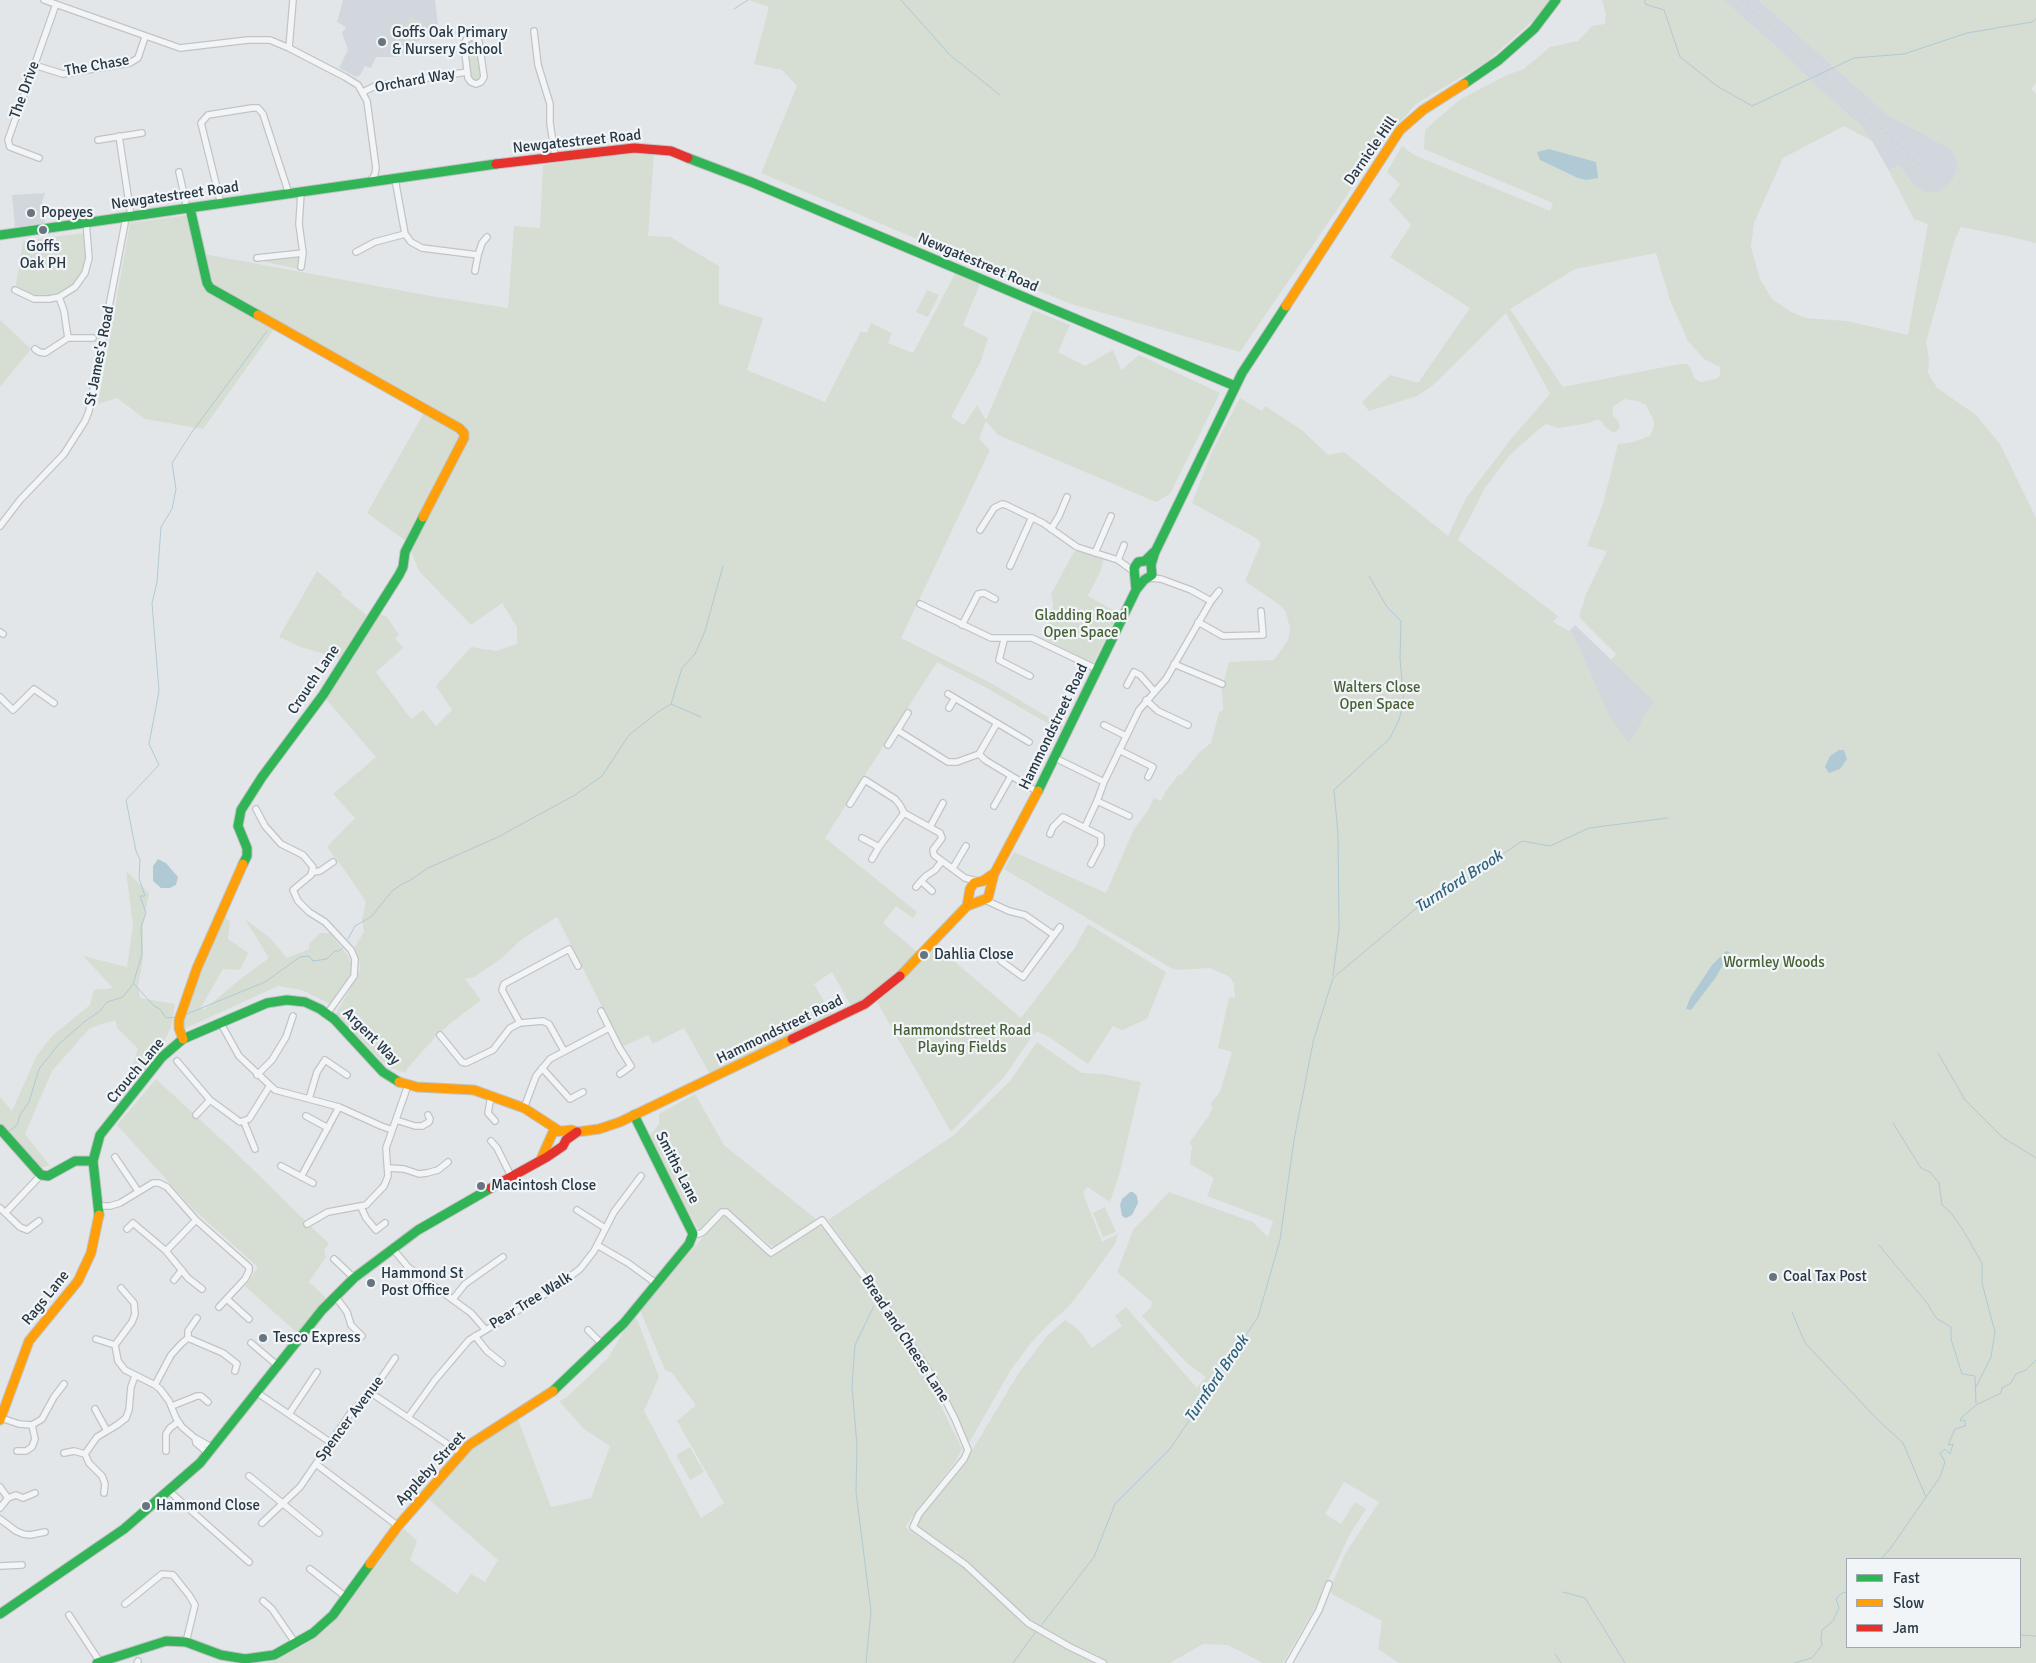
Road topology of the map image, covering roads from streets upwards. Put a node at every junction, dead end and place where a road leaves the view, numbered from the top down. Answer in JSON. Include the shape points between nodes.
{"nodes":[{"id":1,"x":44,"y":0,"type":"edge"},
{"id":2,"x":293,"y":0,"type":"edge"},
{"id":3,"x":1556,"y":0,"type":"edge"},
{"id":4,"x":56,"y":4,"type":"junction"},
{"id":5,"x":534,"y":30,"type":"dead end"},
{"id":6,"x":145,"y":37,"type":"junction"},
{"id":7,"x":289,"y":48,"type":"junction"},
{"id":8,"x":34,"y":65,"type":"junction"},
{"id":9,"x":467,"y":72,"type":"junction"},
{"id":10,"x":363,"y":92,"type":"junction"},
{"id":11,"x":142,"y":133,"type":"dead end"},
{"id":12,"x":119,"y":136,"type":"junction"},
{"id":13,"x":98,"y":140,"type":"dead end"},
{"id":14,"x":554,"y":156,"type":"junction"},
{"id":15,"x":39,"y":158,"type":"dead end"},
{"id":16,"x":376,"y":170,"type":"junction"},
{"id":17,"x":179,"y":172,"type":"dead end"},
{"id":18,"x":392,"y":180,"type":"junction"},
{"id":19,"x":370,"y":183,"type":"junction"},
{"id":20,"x":302,"y":193,"type":"junction"},
{"id":21,"x":289,"y":194,"type":"junction"},
{"id":22,"x":221,"y":204,"type":"junction"},
{"id":23,"x":189,"y":208,"type":"junction"},
{"id":24,"x":128,"y":216,"type":"junction"},
{"id":25,"x":86,"y":222,"type":"junction"},
{"id":26,"x":405,"y":234,"type":"junction"},
{"id":27,"x":0,"y":235,"type":"edge"},
{"id":28,"x":488,"y":237,"type":"dead end"},
{"id":29,"x":356,"y":252,"type":"dead end"},
{"id":30,"x":303,"y":253,"type":"junction"},
{"id":31,"x":478,"y":255,"type":"junction"},
{"id":32,"x":258,"y":258,"type":"dead end"},
{"id":33,"x":301,"y":267,"type":"dead end"},
{"id":34,"x":475,"y":271,"type":"dead end"},
{"id":35,"x":15,"y":290,"type":"dead end"},
{"id":36,"x":59,"y":297,"type":"junction"},
{"id":37,"x":68,"y":338,"type":"junction"},
{"id":38,"x":93,"y":338,"type":"dead end"},
{"id":39,"x":35,"y":349,"type":"dead end"},
{"id":40,"x":1252,"y":358,"type":"joint"},
{"id":41,"x":1234,"y":386,"type":"junction"},
{"id":42,"x":1067,"y":497,"type":"dead end"},
{"id":43,"x":1111,"y":516,"type":"dead end"},
{"id":44,"x":1032,"y":517,"type":"junction"},
{"id":45,"x":0,"y":526,"type":"edge"},
{"id":46,"x":1051,"y":529,"type":"junction"},
{"id":47,"x":980,"y":530,"type":"dead end"},
{"id":48,"x":1124,"y":545,"type":"dead end"},
{"id":49,"x":1095,"y":553,"type":"junction"},
{"id":50,"x":1118,"y":560,"type":"junction"},
{"id":51,"x":1010,"y":566,"type":"dead end"},
{"id":52,"x":1144,"y":571,"type":"junction"},
{"id":53,"x":1219,"y":591,"type":"dead end"},
{"id":54,"x":995,"y":599,"type":"dead end"},
{"id":55,"x":1211,"y":602,"type":"junction"},
{"id":56,"x":920,"y":604,"type":"dead end"},
{"id":57,"x":1261,"y":611,"type":"dead end"},
{"id":58,"x":1198,"y":622,"type":"junction"},
{"id":59,"x":962,"y":625,"type":"junction"},
{"id":60,"x":1004,"y":640,"type":"junction"},
{"id":61,"x":1174,"y":664,"type":"junction"},
{"id":62,"x":1097,"y":669,"type":"junction"},
{"id":63,"x":1030,"y":676,"type":"dead end"},
{"id":64,"x":37,"y":682,"type":"dead end"},
{"id":65,"x":1222,"y":684,"type":"dead end"},
{"id":66,"x":1128,"y":685,"type":"dead end"},
{"id":67,"x":34,"y":689,"type":"junction"},
{"id":68,"x":1154,"y":691,"type":"junction"},
{"id":69,"x":948,"y":694,"type":"dead end"},
{"id":70,"x":0,"y":697,"type":"edge"},
{"id":71,"x":955,"y":698,"type":"junction"},
{"id":72,"x":1146,"y":700,"type":"junction"},
{"id":73,"x":54,"y":703,"type":"dead end"},
{"id":74,"x":949,"y":708,"type":"dead end"},
{"id":75,"x":908,"y":713,"type":"dead end"},
{"id":76,"x":997,"y":723,"type":"junction"},
{"id":77,"x":1104,"y":725,"type":"dead end"},
{"id":78,"x":1188,"y":725,"type":"dead end"},
{"id":79,"x":897,"y":730,"type":"junction"},
{"id":80,"x":1126,"y":736,"type":"junction"},
{"id":81,"x":1029,"y":742,"type":"dead end"},
{"id":82,"x":888,"y":745,"type":"dead end"},
{"id":83,"x":1119,"y":750,"type":"junction"},
{"id":84,"x":979,"y":754,"type":"junction"},
{"id":85,"x":1055,"y":758,"type":"junction"},
{"id":86,"x":870,"y":773,"type":"dead end"},
{"id":87,"x":1011,"y":776,"type":"junction"},
{"id":88,"x":1148,"y":777,"type":"dead end"},
{"id":89,"x":865,"y":780,"type":"junction"},
{"id":90,"x":1104,"y":782,"type":"junction"},
{"id":91,"x":1038,"y":792,"type":"junction"},
{"id":92,"x":1097,"y":801,"type":"junction"},
{"id":93,"x":943,"y":803,"type":"dead end"},
{"id":94,"x":850,"y":804,"type":"dead end"},
{"id":95,"x":994,"y":806,"type":"dead end"},
{"id":96,"x":256,"y":809,"type":"dead end"},
{"id":97,"x":1063,"y":809,"type":"dead end"},
{"id":98,"x":904,"y":814,"type":"junction"},
{"id":99,"x":1129,"y":816,"type":"dead end"},
{"id":100,"x":1063,"y":817,"type":"junction"},
{"id":101,"x":930,"y":827,"type":"junction"},
{"id":102,"x":1085,"y":827,"type":"junction"},
{"id":103,"x":1050,"y":834,"type":"dead end"},
{"id":104,"x":862,"y":838,"type":"dead end"},
{"id":105,"x":966,"y":846,"type":"dead end"},
{"id":106,"x":879,"y":847,"type":"junction"},
{"id":107,"x":872,"y":859,"type":"dead end"},
{"id":108,"x":942,"y":861,"type":"junction"},
{"id":109,"x":333,"y":862,"type":"dead end"},
{"id":110,"x":1091,"y":864,"type":"dead end"},
{"id":111,"x":953,"y":868,"type":"junction"},
{"id":112,"x":314,"y":872,"type":"junction"},
{"id":113,"x":965,"y":878,"type":"junction"},
{"id":114,"x":921,"y":881,"type":"junction"},
{"id":115,"x":985,"y":886,"type":"junction"},
{"id":116,"x":916,"y":887,"type":"dead end"},
{"id":117,"x":932,"y":891,"type":"dead end"},
{"id":118,"x":970,"y":891,"type":"junction"},
{"id":119,"x":982,"y":901,"type":"junction"},
{"id":120,"x":997,"y":905,"type":"junction"},
{"id":121,"x":966,"y":906,"type":"junction"},
{"id":122,"x":1060,"y":927,"type":"dead end"},
{"id":123,"x":1054,"y":935,"type":"junction"},
{"id":124,"x":1001,"y":961,"type":"dead end"},
{"id":125,"x":578,"y":966,"type":"dead end"},
{"id":126,"x":601,"y":1011,"type":"dead end"},
{"id":127,"x":327,"y":1014,"type":"junction"},
{"id":128,"x":292,"y":1016,"type":"dead end"},
{"id":129,"x":220,"y":1022,"type":"junction"},
{"id":130,"x":520,"y":1023,"type":"junction"},
{"id":131,"x":609,"y":1028,"type":"junction"},
{"id":132,"x":440,"y":1035,"type":"dead end"},
{"id":133,"x":183,"y":1039,"type":"junction"},
{"id":134,"x":564,"y":1051,"type":"junction"},
{"id":135,"x":176,"y":1061,"type":"dead end"},
{"id":136,"x":542,"y":1068,"type":"junction"},
{"id":137,"x":620,"y":1074,"type":"dead end"},
{"id":138,"x":257,"y":1075,"type":"junction"},
{"id":139,"x":348,"y":1075,"type":"dead end"},
{"id":140,"x":408,"y":1085,"type":"junction"},
{"id":141,"x":270,"y":1087,"type":"junction"},
{"id":142,"x":582,"y":1092,"type":"dead end"},
{"id":143,"x":491,"y":1096,"type":"junction"},
{"id":144,"x":309,"y":1099,"type":"junction"},
{"id":145,"x":210,"y":1100,"type":"junction"},
{"id":146,"x":339,"y":1107,"type":"junction"},
{"id":147,"x":524,"y":1108,"type":"junction"},
{"id":148,"x":428,"y":1114,"type":"dead end"},
{"id":149,"x":196,"y":1115,"type":"dead end"},
{"id":150,"x":634,"y":1115,"type":"junction"},
{"id":151,"x":306,"y":1116,"type":"dead end"},
{"id":152,"x":396,"y":1120,"type":"junction"},
{"id":153,"x":541,"y":1120,"type":"junction"},
{"id":154,"x":495,"y":1121,"type":"dead end"},
{"id":155,"x":244,"y":1122,"type":"junction"},
{"id":156,"x":328,"y":1128,"type":"junction"},
{"id":157,"x":0,"y":1129,"type":"edge"},
{"id":158,"x":392,"y":1130,"type":"junction"},
{"id":159,"x":560,"y":1131,"type":"junction"},
{"id":160,"x":577,"y":1132,"type":"junction"},
{"id":161,"x":549,"y":1140,"type":"junction"},
{"id":162,"x":491,"y":1141,"type":"dead end"},
{"id":163,"x":564,"y":1144,"type":"junction"},
{"id":164,"x":255,"y":1149,"type":"dead end"},
{"id":165,"x":115,"y":1157,"type":"dead end"},
{"id":166,"x":541,"y":1159,"type":"junction"},
{"id":167,"x":93,"y":1161,"type":"junction"},
{"id":168,"x":448,"y":1162,"type":"dead end"},
{"id":169,"x":281,"y":1166,"type":"dead end"},
{"id":170,"x":388,"y":1168,"type":"junction"},
{"id":171,"x":40,"y":1175,"type":"junction"},
{"id":172,"x":511,"y":1176,"type":"junction"},
{"id":173,"x":641,"y":1176,"type":"dead end"},
{"id":174,"x":302,"y":1177,"type":"junction"},
{"id":175,"x":313,"y":1183,"type":"dead end"},
{"id":176,"x":138,"y":1191,"type":"junction"},
{"id":177,"x":99,"y":1206,"type":"junction"},
{"id":178,"x":361,"y":1207,"type":"junction"},
{"id":179,"x":0,"y":1208,"type":"edge"},
{"id":180,"x":578,"y":1210,"type":"dead end"},
{"id":181,"x":6,"y":1212,"type":"junction"},
{"id":182,"x":196,"y":1220,"type":"junction"},
{"id":183,"x":38,"y":1221,"type":"dead end"},
{"id":184,"x":385,"y":1223,"type":"dead end"},
{"id":185,"x":307,"y":1224,"type":"dead end"},
{"id":186,"x":605,"y":1228,"type":"junction"},
{"id":187,"x":127,"y":1229,"type":"dead end"},
{"id":188,"x":693,"y":1234,"type":"junction"},
{"id":189,"x":597,"y":1245,"type":"junction"},
{"id":190,"x":393,"y":1249,"type":"junction"},
{"id":191,"x":166,"y":1251,"type":"junction"},
{"id":192,"x":504,"y":1257,"type":"dead end"},
{"id":193,"x":334,"y":1259,"type":"dead end"},
{"id":194,"x":182,"y":1270,"type":"junction"},
{"id":195,"x":354,"y":1278,"type":"junction"},
{"id":196,"x":174,"y":1280,"type":"dead end"},
{"id":197,"x":657,"y":1284,"type":"junction"},
{"id":198,"x":120,"y":1288,"type":"dead end"},
{"id":199,"x":202,"y":1289,"type":"dead end"},
{"id":200,"x":335,"y":1296,"type":"junction"},
{"id":201,"x":227,"y":1299,"type":"junction"},
{"id":202,"x":453,"y":1299,"type":"junction"},
{"id":203,"x":219,"y":1307,"type":"dead end"},
{"id":204,"x":197,"y":1318,"type":"dead end"},
{"id":205,"x":249,"y":1319,"type":"dead end"},
{"id":206,"x":485,"y":1330,"type":"junction"},
{"id":207,"x":588,"y":1330,"type":"dead end"},
{"id":208,"x":362,"y":1336,"type":"dead end"},
{"id":209,"x":475,"y":1336,"type":"junction"},
{"id":210,"x":188,"y":1338,"type":"junction"},
{"id":211,"x":96,"y":1339,"type":"dead end"},
{"id":212,"x":251,"y":1343,"type":"dead end"},
{"id":213,"x":602,"y":1344,"type":"junction"},
{"id":214,"x":115,"y":1345,"type":"junction"},
{"id":215,"x":395,"y":1358,"type":"dead end"},
{"id":216,"x":502,"y":1363,"type":"dead end"},
{"id":217,"x":277,"y":1365,"type":"junction"},
{"id":218,"x":234,"y":1371,"type":"dead end"},
{"id":219,"x":317,"y":1372,"type":"dead end"},
{"id":220,"x":135,"y":1376,"type":"junction"},
{"id":221,"x":64,"y":1384,"type":"dead end"},
{"id":222,"x":155,"y":1384,"type":"junction"},
{"id":223,"x":256,"y":1392,"type":"junction"},
{"id":224,"x":371,"y":1393,"type":"junction"},
{"id":225,"x":208,"y":1402,"type":"dead end"},
{"id":226,"x":172,"y":1406,"type":"junction"},
{"id":227,"x":95,"y":1409,"type":"dead end"},
{"id":228,"x":289,"y":1414,"type":"junction"},
{"id":229,"x":409,"y":1416,"type":"junction"},
{"id":230,"x":0,"y":1419,"type":"edge"},
{"id":231,"x":178,"y":1422,"type":"junction"},
{"id":232,"x":32,"y":1425,"type":"junction"},
{"id":233,"x":106,"y":1431,"type":"junction"},
{"id":234,"x":330,"y":1442,"type":"junction"},
{"id":235,"x":17,"y":1451,"type":"dead end"},
{"id":236,"x":166,"y":1451,"type":"dead end"},
{"id":237,"x":211,"y":1451,"type":"junction"},
{"id":238,"x":64,"y":1453,"type":"dead end"},
{"id":239,"x":461,"y":1453,"type":"junction"},
{"id":240,"x":84,"y":1454,"type":"junction"},
{"id":241,"x":316,"y":1464,"type":"junction"},
{"id":242,"x":249,"y":1476,"type":"dead end"},
{"id":243,"x":0,"y":1487,"type":"edge"},
{"id":244,"x":169,"y":1491,"type":"junction"},
{"id":245,"x":35,"y":1493,"type":"dead end"},
{"id":246,"x":104,"y":1493,"type":"dead end"},
{"id":247,"x":8,"y":1498,"type":"junction"},
{"id":248,"x":283,"y":1504,"type":"junction"},
{"id":249,"x":0,"y":1508,"type":"edge"},
{"id":250,"x":0,"y":1519,"type":"edge"},
{"id":251,"x":262,"y":1523,"type":"dead end"},
{"id":252,"x":398,"y":1526,"type":"junction"},
{"id":253,"x":45,"y":1532,"type":"dead end"},
{"id":254,"x":319,"y":1533,"type":"dead end"},
{"id":255,"x":249,"y":1562,"type":"dead end"},
{"id":256,"x":22,"y":1565,"type":"dead end"},
{"id":257,"x":0,"y":1566,"type":"edge"},
{"id":258,"x":310,"y":1569,"type":"dead end"},
{"id":259,"x":1329,"y":1584,"type":"dead end"},
{"id":260,"x":346,"y":1597,"type":"junction"},
{"id":261,"x":263,"y":1601,"type":"dead end"},
{"id":262,"x":125,"y":1604,"type":"dead end"},
{"id":263,"x":0,"y":1614,"type":"edge"},
{"id":264,"x":68,"y":1615,"type":"dead end"},
{"id":265,"x":186,"y":1642,"type":"junction"},
{"id":266,"x":296,"y":1644,"type":"junction"},
{"id":267,"x":261,"y":1660,"type":"edge"},
{"id":268,"x":98,"y":1662,"type":"edge"},
{"id":269,"x":1103,"y":1663,"type":"edge"},
{"id":270,"x":1289,"y":1663,"type":"edge"}],
"edges":[{"from":1,"to":4,"type":"street"},
{"from":2,"to":7,"type":"street"},
{"from":3,"to":40,"type":"street","name":"Darnicle Hill","via":[[1534,29],[1499,60],[1422,110],[1400,130]]},
{"from":4,"to":6,"type":"street"},
{"from":4,"to":8,"type":"street","name":"The Drive"},
{"from":5,"to":14,"type":"street","via":[[538,65],[550,104]]},
{"from":6,"to":7,"type":"street","via":[[180,48],[257,39],[270,40]]},
{"from":6,"to":8,"type":"street","name":"The Chase","via":[[138,58],[130,63],[63,74]]},
{"from":7,"to":10,"type":"street","via":[[345,76]]},
{"from":8,"to":15,"type":"street","name":"The Drive","via":[[8,143],[10,147]]},
{"from":9,"to":9,"type":"street","via":[[464,45],[471,37],[479,42],[483,79],[474,84]]},
{"from":9,"to":10,"type":"street","name":"Orchard Way","via":[[375,86]]},
{"from":10,"to":16,"type":"street"},
{"from":11,"to":12,"type":"street"},
{"from":12,"to":13,"type":"street"},
{"from":12,"to":24,"type":"street","name":"St James's Road"},
{"from":14,"to":18,"type":"street","name":"Newgatestreet Road"},
{"from":14,"to":41,"type":"street","name":"Newgatestreet Road","via":[[634,148],[672,151]]},
{"from":16,"to":18,"type":"street"},
{"from":16,"to":19,"type":"street"},
{"from":17,"to":23,"type":"street"},
{"from":18,"to":19,"type":"street","name":"Newgatestreet Road"},
{"from":18,"to":26,"type":"street"},
{"from":19,"to":20,"type":"street","name":"Newgatestreet Road"},
{"from":20,"to":21,"type":"street","name":"Newgatestreet Road"},
{"from":20,"to":30,"type":"street","via":[[299,224]]},
{"from":21,"to":22,"type":"street","name":"Newgatestreet Road"},
{"from":21,"to":22,"type":"street","via":[[263,114],[258,108],[252,108],[208,115],[201,123]]},
{"from":22,"to":23,"type":"street","name":"Newgatestreet Road"},
{"from":23,"to":24,"type":"street","name":"Newgatestreet Road"},
{"from":23,"to":133,"type":"street","name":"Crouch Lane","via":[[210,288],[459,428],[464,438],[405,552],[399,575],[323,695],[241,810],[238,826],[247,856],[197,968],[179,1020]]},
{"from":24,"to":25,"type":"street","name":"Newgatestreet Road"},
{"from":24,"to":45,"type":"street","name":"St James's Road","via":[[90,410],[64,454]]},
{"from":25,"to":27,"type":"street","name":"Newgatestreet Road"},
{"from":25,"to":36,"type":"street","via":[[87,266],[76,286]]},
{"from":26,"to":29,"type":"street","via":[[375,242]]},
{"from":26,"to":31,"type":"street","via":[[422,248]]},
{"from":28,"to":31,"type":"street"},
{"from":30,"to":32,"type":"street"},
{"from":30,"to":33,"type":"street"},
{"from":31,"to":34,"type":"street"},
{"from":35,"to":36,"type":"street","via":[[34,299]]},
{"from":36,"to":37,"type":"street"},
{"from":37,"to":38,"type":"street"},
{"from":37,"to":39,"type":"street","via":[[45,353]]},
{"from":40,"to":41,"type":"street","name":"Hammondstreet Road"},
{"from":41,"to":52,"type":"street","name":"Hammondstreet Road"},
{"from":42,"to":46,"type":"street"},
{"from":43,"to":49,"type":"street"},
{"from":44,"to":46,"type":"street"},
{"from":44,"to":47,"type":"street","via":[[1002,504],[991,510]]},
{"from":44,"to":51,"type":"street"},
{"from":46,"to":49,"type":"street","via":[[1077,547]]},
{"from":48,"to":50,"type":"street"},
{"from":49,"to":50,"type":"street"},
{"from":50,"to":52,"type":"street"},
{"from":52,"to":55,"type":"street","via":[[1196,592]]},
{"from":52,"to":62,"type":"street","name":"Hammondstreet Road"},
{"from":53,"to":55,"type":"street"},
{"from":54,"to":59,"type":"street","via":[[984,593],[978,594]]},
{"from":55,"to":58,"type":"street"},
{"from":56,"to":59,"type":"street"},
{"from":57,"to":58,"type":"street","via":[[1262,635],[1223,636]]},
{"from":58,"to":61,"type":"street"},
{"from":59,"to":60,"type":"street"},
{"from":60,"to":62,"type":"street","via":[[1032,638]]},
{"from":60,"to":63,"type":"street","via":[[999,660]]},
{"from":61,"to":65,"type":"street"},
{"from":61,"to":68,"type":"street"},
{"from":62,"to":85,"type":"street","name":"Hammondstreet Road"},
{"from":64,"to":67,"type":"street"},
{"from":66,"to":68,"type":"street","via":[[1134,672]]},
{"from":67,"to":70,"type":"street","via":[[12,710]]},
{"from":67,"to":73,"type":"street"},
{"from":68,"to":72,"type":"street"},
{"from":69,"to":71,"type":"street"},
{"from":71,"to":74,"type":"street"},
{"from":71,"to":76,"type":"street"},
{"from":72,"to":78,"type":"street","via":[[1158,711]]},
{"from":72,"to":80,"type":"street"},
{"from":75,"to":79,"type":"street"},
{"from":76,"to":81,"type":"street"},
{"from":76,"to":84,"type":"street"},
{"from":77,"to":80,"type":"street"},
{"from":79,"to":82,"type":"street"},
{"from":79,"to":84,"type":"street","via":[[948,762]]},
{"from":80,"to":83,"type":"street"},
{"from":83,"to":88,"type":"street","via":[[1153,767]]},
{"from":83,"to":90,"type":"street"},
{"from":84,"to":87,"type":"street"},
{"from":85,"to":90,"type":"street"},
{"from":85,"to":91,"type":"street","name":"Hammondstreet Road"},
{"from":86,"to":89,"type":"street"},
{"from":87,"to":91,"type":"street"},
{"from":87,"to":95,"type":"street"},
{"from":89,"to":94,"type":"street"},
{"from":89,"to":98,"type":"street","via":[[895,799]]},
{"from":90,"to":92,"type":"street"},
{"from":91,"to":115,"type":"street","name":"Hammondstreet Road"},
{"from":92,"to":99,"type":"street"},
{"from":92,"to":102,"type":"street"},
{"from":93,"to":101,"type":"street"},
{"from":96,"to":112,"type":"street","via":[[276,839],[303,856],[314,867]]},
{"from":97,"to":100,"type":"street"},
{"from":98,"to":101,"type":"street"},
{"from":98,"to":106,"type":"street"},
{"from":100,"to":102,"type":"street"},
{"from":100,"to":103,"type":"street"},
{"from":101,"to":108,"type":"street","via":[[941,835],[933,853]]},
{"from":102,"to":110,"type":"street","via":[[1102,838]]},
{"from":104,"to":106,"type":"street"},
{"from":105,"to":111,"type":"street"},
{"from":106,"to":107,"type":"street"},
{"from":108,"to":111,"type":"street"},
{"from":108,"to":114,"type":"street"},
{"from":109,"to":112,"type":"street"},
{"from":111,"to":113,"type":"street"},
{"from":112,"to":127,"type":"street","via":[[294,890],[301,905],[325,922],[351,950],[355,959],[354,976]]},
{"from":113,"to":115,"type":"street"},
{"from":113,"to":118,"type":"street"},
{"from":114,"to":116,"type":"street"},
{"from":114,"to":117,"type":"street"},
{"from":115,"to":118,"type":"street","name":"Hammondstreet Road"},
{"from":115,"to":119,"type":"street","name":"Hammondstreet Road"},
{"from":115,"to":120,"type":"street"},
{"from":118,"to":119,"type":"street"},
{"from":118,"to":121,"type":"street","name":"Hammondstreet Road"},
{"from":119,"to":120,"type":"street"},
{"from":119,"to":121,"type":"street","name":"Hammondstreet Road"},
{"from":120,"to":123,"type":"street","via":[[1029,918]]},
{"from":121,"to":150,"type":"street","name":"Hammondstreet Road","via":[[894,982],[865,1004]]},
{"from":122,"to":123,"type":"street"},
{"from":123,"to":124,"type":"street","via":[[1021,980]]},
{"from":125,"to":130,"type":"street","via":[[569,949],[504,984],[502,990]]},
{"from":126,"to":131,"type":"street"},
{"from":127,"to":129,"type":"street","name":"Argent Way","via":[[305,1002],[280,1000],[267,1002]]},
{"from":127,"to":140,"type":"street","name":"Argent Way","via":[[383,1072]]},
{"from":128,"to":138,"type":"street","via":[[288,1032],[272,1060]]},
{"from":129,"to":133,"type":"street","name":"Argent Way"},
{"from":129,"to":138,"type":"street","via":[[238,1056]]},
{"from":130,"to":132,"type":"street","via":[[505,1032],[493,1050],[466,1063]]},
{"from":130,"to":134,"type":"street","via":[[547,1022]]},
{"from":131,"to":134,"type":"street"},
{"from":131,"to":137,"type":"street","via":[[631,1066]]},
{"from":133,"to":167,"type":"street","name":"Crouch Lane","via":[[162,1057],[105,1128]]},
{"from":134,"to":136,"type":"street"},
{"from":135,"to":145,"type":"street"},
{"from":136,"to":142,"type":"street","via":[[570,1099]]},
{"from":136,"to":147,"type":"street"},
{"from":138,"to":141,"type":"street"},
{"from":139,"to":144,"type":"street","via":[[328,1061],[323,1062]]},
{"from":140,"to":143,"type":"street","name":"Argent Way","via":[[474,1090]]},
{"from":140,"to":152,"type":"street"},
{"from":141,"to":144,"type":"street"},
{"from":141,"to":155,"type":"street"},
{"from":143,"to":147,"type":"street","name":"Argent Way"},
{"from":143,"to":154,"type":"street","via":[[487,1109]]},
{"from":144,"to":146,"type":"street"},
{"from":145,"to":149,"type":"street"},
{"from":145,"to":155,"type":"street","via":[[235,1120]]},
{"from":146,"to":156,"type":"street"},
{"from":146,"to":158,"type":"street"},
{"from":147,"to":153,"type":"street","name":"Argent Way"},
{"from":148,"to":152,"type":"street","via":[[429,1122],[422,1126]]},
{"from":150,"to":160,"type":"street","name":"Hammondstreet Road","via":[[608,1126]]},
{"from":150,"to":188,"type":"street","name":"Smiths Lane"},
{"from":151,"to":156,"type":"street"},
{"from":152,"to":158,"type":"street"},
{"from":153,"to":159,"type":"street","name":"Argent Way"},
{"from":153,"to":161,"type":"street"},
{"from":155,"to":164,"type":"street"},
{"from":156,"to":174,"type":"street"},
{"from":157,"to":171,"type":"street"},
{"from":158,"to":170,"type":"street","via":[[386,1153]]},
{"from":159,"to":160,"type":"street","name":"Hammondstreet Road"},
{"from":159,"to":161,"type":"street","via":[[553,1132]]},
{"from":159,"to":163,"type":"street","via":[[565,1135]]},
{"from":160,"to":163,"type":"street","name":"Hammondstreet Road"},
{"from":161,"to":163,"type":"street","via":[[555,1147]]},
{"from":161,"to":166,"type":"street"},
{"from":162,"to":172,"type":"street"},
{"from":163,"to":166,"type":"street","name":"Hammondstreet Road"},
{"from":165,"to":176,"type":"street"},
{"from":166,"to":172,"type":"street","name":"Hammondstreet Road"},
{"from":167,"to":171,"type":"street","via":[[75,1161],[48,1176]]},
{"from":167,"to":177,"type":"street","name":"Rags Lane"},
{"from":168,"to":170,"type":"street","via":[[427,1173]]},
{"from":169,"to":174,"type":"street"},
{"from":170,"to":178,"type":"street","via":[[384,1186]]},
{"from":171,"to":181,"type":"street"},
{"from":172,"to":190,"type":"street","name":"Hammondstreet Road","via":[[418,1230]]},
{"from":173,"to":186,"type":"street","name":"Pear Tree Walk"},
{"from":174,"to":175,"type":"street"},
{"from":176,"to":177,"type":"street","via":[[120,1203]]},
{"from":176,"to":182,"type":"street","via":[[159,1180]]},
{"from":177,"to":230,"type":"street","name":"Rags Lane","via":[[87,1263],[78,1282],[29,1341]]},
{"from":178,"to":184,"type":"street","via":[[376,1230]]},
{"from":178,"to":185,"type":"street","via":[[328,1212]]},
{"from":179,"to":181,"type":"street"},
{"from":180,"to":186,"type":"street"},
{"from":181,"to":183,"type":"street","via":[[27,1230]]},
{"from":182,"to":191,"type":"street"},
{"from":182,"to":201,"type":"street","via":[[249,1267],[245,1279]]},
{"from":186,"to":189,"type":"street","name":"Pear Tree Walk"},
{"from":187,"to":191,"type":"street","via":[[133,1223]]},
{"from":188,"to":197,"type":"street","name":"Appleby Street","via":[[689,1244]]},
{"from":188,"to":269,"type":"street","name":"Bread and Cheese Lane","via":[[704,1232],[722,1212],[726,1212],[771,1253],[822,1220],[881,1299],[936,1382],[968,1450],[919,1514],[913,1527],[966,1565],[1028,1623]]},
{"from":189,"to":197,"type":"street"},
{"from":189,"to":206,"type":"street","name":"Pear Tree Walk","via":[[572,1277]]},
{"from":190,"to":195,"type":"street","name":"Hammondstreet Road"},
{"from":190,"to":202,"type":"street","via":[[408,1267]]},
{"from":191,"to":194,"type":"street"},
{"from":192,"to":202,"type":"street","via":[[465,1284]]},
{"from":193,"to":195,"type":"street"},
{"from":194,"to":196,"type":"street"},
{"from":194,"to":199,"type":"street"},
{"from":195,"to":200,"type":"street","name":"Hammondstreet Road"},
{"from":197,"to":213,"type":"street","name":"Appleby Street"},
{"from":198,"to":214,"type":"street","via":[[134,1303],[136,1314]]},
{"from":200,"to":208,"type":"street"},
{"from":200,"to":217,"type":"street","name":"Hammondstreet Road"},
{"from":201,"to":203,"type":"street"},
{"from":201,"to":205,"type":"street"},
{"from":202,"to":206,"type":"street"},
{"from":204,"to":210,"type":"street","via":[[188,1331]]},
{"from":206,"to":209,"type":"street","name":"Pear Tree Walk"},
{"from":207,"to":213,"type":"street"},
{"from":209,"to":216,"type":"street"},
{"from":209,"to":229,"type":"street","name":"Pear Tree Walk","via":[[463,1346]]},
{"from":210,"to":218,"type":"street","via":[[223,1353],[237,1364]]},
{"from":210,"to":222,"type":"street","via":[[171,1355]]},
{"from":211,"to":214,"type":"street"},
{"from":212,"to":217,"type":"street"},
{"from":213,"to":239,"type":"street","name":"Appleby Street","via":[[552,1392],[475,1440]]},
{"from":214,"to":220,"type":"street","via":[[115,1354],[121,1365]]},
{"from":215,"to":224,"type":"street","name":"Spencer Avenue"},
{"from":217,"to":223,"type":"street","name":"Hammondstreet Road"},
{"from":219,"to":228,"type":"street"},
{"from":220,"to":222,"type":"street"},
{"from":220,"to":233,"type":"street","via":[[126,1418]]},
{"from":221,"to":232,"type":"street","via":[[42,1419]]},
{"from":222,"to":226,"type":"street"},
{"from":223,"to":228,"type":"street"},
{"from":223,"to":237,"type":"street","name":"Hammondstreet Road"},
{"from":224,"to":229,"type":"street"},
{"from":224,"to":234,"type":"street","name":"Spencer Avenue","via":[[352,1410]]},
{"from":225,"to":226,"type":"street","via":[[197,1396]]},
{"from":226,"to":231,"type":"street"},
{"from":227,"to":233,"type":"street"},
{"from":228,"to":234,"type":"street"},
{"from":229,"to":239,"type":"street"},
{"from":230,"to":232,"type":"street"},
{"from":231,"to":236,"type":"street","via":[[166,1434]]},
{"from":231,"to":237,"type":"street"},
{"from":232,"to":235,"type":"street","via":[[34,1444],[26,1451]]},
{"from":233,"to":240,"type":"street"},
{"from":234,"to":241,"type":"street","name":"Spencer Avenue"},
{"from":237,"to":244,"type":"street","name":"Hammondstreet Road"},
{"from":238,"to":240,"type":"street"},
{"from":239,"to":252,"type":"street","name":"Appleby Street"},
{"from":240,"to":246,"type":"street","via":[[102,1476]]},
{"from":241,"to":248,"type":"street","name":"Spencer Avenue"},
{"from":241,"to":252,"type":"street"},
{"from":242,"to":248,"type":"street"},
{"from":243,"to":247,"type":"street"},
{"from":244,"to":255,"type":"street"},
{"from":244,"to":263,"type":"street","name":"Hammondstreet Road","via":[[124,1529]]},
{"from":245,"to":247,"type":"street","via":[[23,1498],[16,1495]]},
{"from":247,"to":249,"type":"street"},
{"from":248,"to":251,"type":"street","name":"Spencer Avenue"},
{"from":248,"to":254,"type":"street"},
{"from":250,"to":253,"type":"street","via":[[23,1534]]},
{"from":252,"to":260,"type":"street","name":"Appleby Street"},
{"from":256,"to":257,"type":"street"},
{"from":258,"to":260,"type":"street"},
{"from":259,"to":270,"type":"street","via":[[1319,1610]]},
{"from":260,"to":266,"type":"street","name":"Appleby Street","via":[[327,1620]]},
{"from":261,"to":266,"type":"street"},
{"from":262,"to":265,"type":"street","via":[[162,1574],[173,1575],[195,1606]]},
{"from":264,"to":268,"type":"street"},
{"from":265,"to":267,"type":"street","via":[[229,1657]]},
{"from":265,"to":268,"type":"street","via":[[166,1641]]},
{"from":266,"to":267,"type":"street","name":"Appleby Street"}]}
